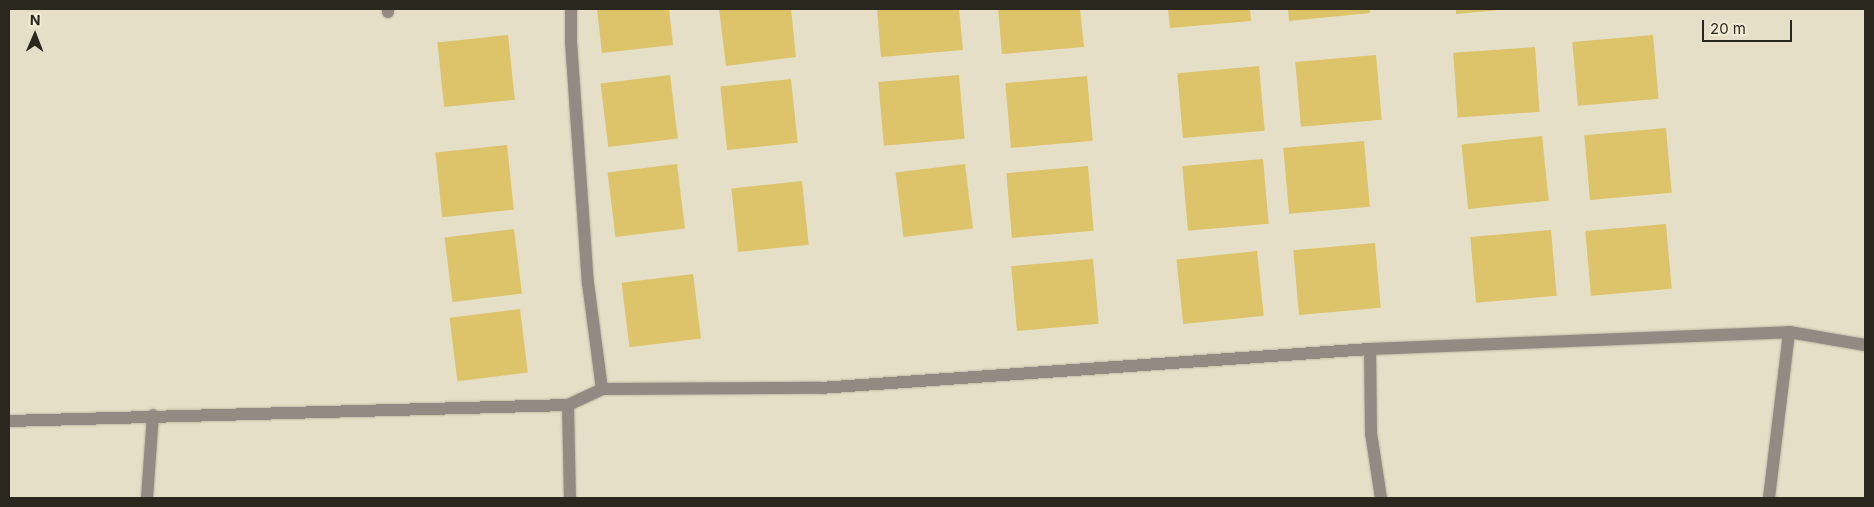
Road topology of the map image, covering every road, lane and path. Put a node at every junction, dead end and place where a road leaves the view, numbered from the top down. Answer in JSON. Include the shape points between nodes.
{"nodes":[{"id":1,"x":571,"y":9,"type":"edge"},
{"id":2,"x":1789,"y":332,"type":"junction"},
{"id":3,"x":1865,"y":345,"type":"edge"},
{"id":4,"x":1370,"y":349,"type":"junction"},
{"id":5,"x":602,"y":389,"type":"junction"},
{"id":6,"x":568,"y":405,"type":"junction"},
{"id":7,"x":154,"y":415,"type":"junction"},
{"id":8,"x":9,"y":421,"type":"edge"},
{"id":9,"x":147,"y":498,"type":"edge"},
{"id":10,"x":570,"y":498,"type":"edge"},
{"id":11,"x":1381,"y":498,"type":"edge"},
{"id":12,"x":1769,"y":498,"type":"edge"}],
"edges":[{"from":1,"to":5,"type":"street","via":[[588,283]]},
{"from":2,"to":3,"type":"street"},
{"from":2,"to":4,"type":"street"},
{"from":2,"to":12,"type":"street"},
{"from":4,"to":5,"type":"street","via":[[820,388]]},
{"from":4,"to":11,"type":"street","via":[[1371,433]]},
{"from":5,"to":6,"type":"street"},
{"from":6,"to":7,"type":"street"},
{"from":6,"to":10,"type":"street"},
{"from":7,"to":8,"type":"street"},
{"from":7,"to":9,"type":"street"}]}
